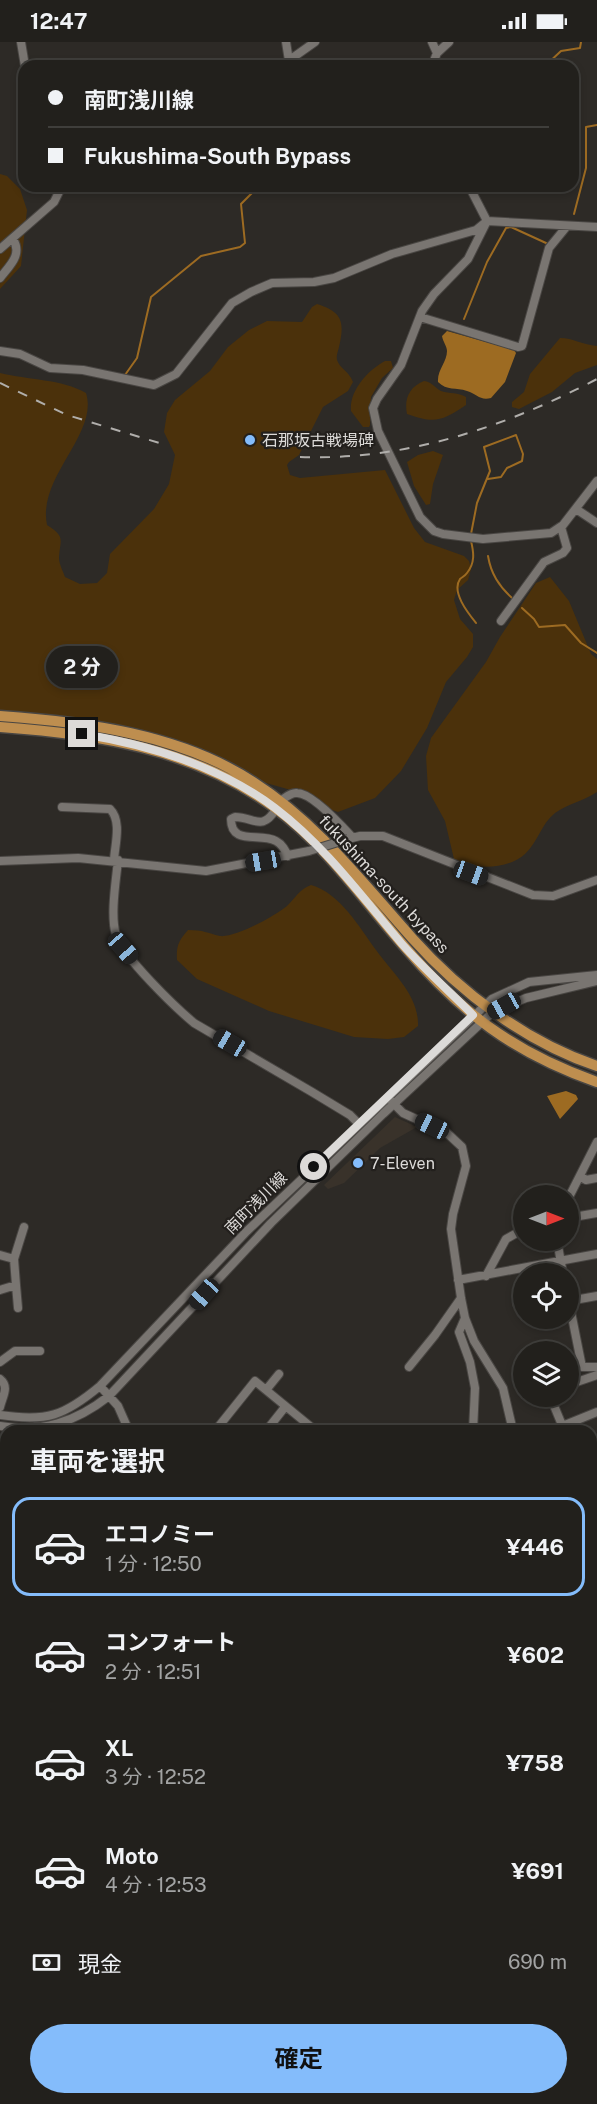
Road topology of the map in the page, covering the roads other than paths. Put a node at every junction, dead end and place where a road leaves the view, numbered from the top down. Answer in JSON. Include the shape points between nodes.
{"nodes":[{"id":1,"x":21,"y":42,"type":"edge"},
{"id":2,"x":286,"y":42,"type":"edge"},
{"id":3,"x":315,"y":42,"type":"edge"},
{"id":4,"x":432,"y":42,"type":"edge"},
{"id":5,"x":449,"y":42,"type":"edge"},
{"id":6,"x":436,"y":53,"type":"junction"},
{"id":7,"x":24,"y":60,"type":"edge"},
{"id":8,"x":289,"y":60,"type":"edge"},
{"id":9,"x":292,"y":60,"type":"edge"},
{"id":10,"x":434,"y":60,"type":"edge"},
{"id":11,"x":59,"y":192,"type":"edge"},
{"id":12,"x":472,"y":192,"type":"edge"},
{"id":13,"x":487,"y":221,"type":"junction"},
{"id":14,"x":567,"y":226,"type":"junction"},
{"id":15,"x":597,"y":227,"type":"edge"},
{"id":16,"x":13,"y":239,"type":"junction"},
{"id":17,"x":0,"y":249,"type":"edge"},
{"id":18,"x":0,"y":278,"type":"edge"},
{"id":19,"x":420,"y":317,"type":"junction"},
{"id":20,"x":0,"y":351,"type":"edge"},
{"id":21,"x":597,"y":481,"type":"edge"},
{"id":22,"x":576,"y":509,"type":"junction"},
{"id":23,"x":597,"y":523,"type":"edge"},
{"id":24,"x":561,"y":527,"type":"junction"},
{"id":25,"x":501,"y":621,"type":"dead end"},
{"id":26,"x":0,"y":716,"type":"edge"},
{"id":27,"x":0,"y":727,"type":"edge"},
{"id":28,"x":278,"y":805,"type":"junction"},
{"id":29,"x":62,"y":807,"type":"dead end"},
{"id":30,"x":350,"y":838,"type":"junction"},
{"id":31,"x":288,"y":856,"type":"junction"},
{"id":32,"x":116,"y":860,"type":"junction"},
{"id":33,"x":0,"y":861,"type":"edge"},
{"id":34,"x":597,"y":880,"type":"edge"},
{"id":35,"x":597,"y":975,"type":"edge"},
{"id":36,"x":597,"y":981,"type":"edge"},
{"id":37,"x":489,"y":1008,"type":"junction"},
{"id":38,"x":477,"y":1018,"type":"junction"},
{"id":39,"x":597,"y":1066,"type":"edge"},
{"id":40,"x":597,"y":1082,"type":"edge"},
{"id":41,"x":387,"y":1097,"type":"junction"},
{"id":42,"x":394,"y":1104,"type":"junction"},
{"id":43,"x":359,"y":1124,"type":"junction"},
{"id":44,"x":597,"y":1143,"type":"edge"},
{"id":45,"x":581,"y":1177,"type":"junction"},
{"id":46,"x":597,"y":1178,"type":"edge"},
{"id":47,"x":576,"y":1185,"type":"edge"},
{"id":48,"x":597,"y":1214,"type":"edge"},
{"id":49,"x":579,"y":1216,"type":"edge"},
{"id":50,"x":24,"y":1227,"type":"dead end"},
{"id":51,"x":513,"y":1235,"type":"edge"},
{"id":52,"x":559,"y":1251,"type":"edge"},
{"id":53,"x":597,"y":1254,"type":"edge"},
{"id":54,"x":0,"y":1255,"type":"edge"},
{"id":55,"x":14,"y":1259,"type":"junction"},
{"id":56,"x":561,"y":1261,"type":"junction"},
{"id":57,"x":486,"y":1276,"type":"junction"},
{"id":58,"x":458,"y":1280,"type":"junction"},
{"id":59,"x":16,"y":1285,"type":"junction"},
{"id":60,"x":0,"y":1290,"type":"edge"},
{"id":61,"x":597,"y":1296,"type":"edge"},
{"id":62,"x":461,"y":1298,"type":"junction"},
{"id":63,"x":579,"y":1298,"type":"edge"},
{"id":64,"x":18,"y":1308,"type":"dead end"},
{"id":65,"x":465,"y":1318,"type":"junction"},
{"id":66,"x":575,"y":1329,"type":"edge"},
{"id":67,"x":40,"y":1352,"type":"dead end"},
{"id":68,"x":0,"y":1362,"type":"edge"},
{"id":69,"x":408,"y":1367,"type":"dead end"},
{"id":70,"x":597,"y":1367,"type":"edge"},
{"id":71,"x":279,"y":1374,"type":"dead end"},
{"id":72,"x":597,"y":1375,"type":"edge"},
{"id":73,"x":0,"y":1379,"type":"edge"},
{"id":74,"x":579,"y":1381,"type":"edge"},
{"id":75,"x":100,"y":1386,"type":"junction"},
{"id":76,"x":266,"y":1390,"type":"junction"},
{"id":77,"x":109,"y":1396,"type":"junction"},
{"id":78,"x":0,"y":1407,"type":"edge"},
{"id":79,"x":285,"y":1407,"type":"junction"},
{"id":80,"x":555,"y":1407,"type":"edge"},
{"id":81,"x":597,"y":1412,"type":"edge"},
{"id":82,"x":0,"y":1415,"type":"edge"},
{"id":83,"x":54,"y":1425,"type":"edge"},
{"id":84,"x":126,"y":1425,"type":"edge"},
{"id":85,"x":219,"y":1425,"type":"edge"},
{"id":86,"x":271,"y":1425,"type":"edge"},
{"id":87,"x":308,"y":1425,"type":"edge"},
{"id":88,"x":473,"y":1425,"type":"edge"},
{"id":89,"x":512,"y":1425,"type":"edge"},
{"id":90,"x":562,"y":1425,"type":"joint"}],
"edges":[{"from":1,"to":7,"type":"street"},
{"from":2,"to":8,"type":"street"},
{"from":3,"to":9,"type":"street"},
{"from":4,"to":6,"type":"street"},
{"from":5,"to":6,"type":"street"},
{"from":6,"to":10,"type":"street"},
{"from":11,"to":16,"type":"street","via":[[54,202]]},
{"from":12,"to":13,"type":"street"},
{"from":13,"to":14,"type":"street"},
{"from":13,"to":19,"type":"street","via":[[468,259],[434,294]]},
{"from":13,"to":20,"type":"street","via":[[476,230],[392,254],[334,278],[272,283],[251,292],[232,303],[176,374],[154,385],[83,370],[50,368],[20,354]]},
{"from":14,"to":15,"type":"street"},
{"from":14,"to":19,"type":"street","via":[[549,248],[522,346]]},
{"from":16,"to":17,"type":"street"},
{"from":16,"to":18,"type":"street","via":[[17,254]]},
{"from":19,"to":24,"type":"street","via":[[401,365],[377,399],[373,415],[420,517],[435,532],[468,539],[540,534]]},
{"from":21,"to":22,"type":"street"},
{"from":22,"to":23,"type":"street"},
{"from":22,"to":24,"type":"street"},
{"from":24,"to":25,"type":"street","via":[[566,550],[544,562]]},
{"from":26,"to":28,"type":"highway","name":"fukushima-south bypass","via":[[78,723],[135,734],[182,749],[252,781]]},
{"from":27,"to":28,"type":"highway","name":"fukushima-south bypass","via":[[82,734],[139,745],[204,767]]},
{"from":28,"to":30,"type":"street","via":[[297,793],[305,795]]},
{"from":28,"to":31,"type":"street","via":[[261,823],[235,817],[231,826],[241,836],[278,842]]},
{"from":28,"to":37,"type":"highway","name":"fukushima-south bypass","via":[[342,858],[432,960]]},
{"from":28,"to":38,"type":"highway","name":"fukushima-south bypass","via":[[336,864],[404,946]]},
{"from":29,"to":32,"type":"street","via":[[113,812],[117,819]]},
{"from":30,"to":31,"type":"street","bridge":true},
{"from":30,"to":34,"type":"street","via":[[389,838],[533,895],[553,896]]},
{"from":31,"to":32,"type":"street","via":[[206,871]]},
{"from":32,"to":33,"type":"street"},
{"from":32,"to":43,"type":"street","via":[[116,936],[160,990],[194,1023],[351,1115]]},
{"from":35,"to":37,"type":"street","via":[[529,982],[502,993]]},
{"from":36,"to":37,"type":"street"},
{"from":37,"to":38,"type":"street"},
{"from":37,"to":39,"type":"highway","name":"fukushima-south bypass","via":[[555,1048]]},
{"from":38,"to":40,"type":"highway","name":"fukushima-south bypass","via":[[533,1056]]},
{"from":38,"to":41,"type":"street","name":"南町浅川線"},
{"from":38,"to":42,"type":"street","name":"南町浅川線"},
{"from":41,"to":42,"type":"street"},
{"from":41,"to":43,"type":"street","name":"南町浅川線"},
{"from":42,"to":58,"type":"street","via":[[403,1113],[447,1133],[465,1155],[464,1177],[451,1229]]},
{"from":42,"to":77,"type":"street","name":"南町浅川線","via":[[271,1223]]},
{"from":43,"to":75,"type":"street","name":"南町浅川線","via":[[247,1231]]},
{"from":44,"to":45,"type":"street"},
{"from":45,"to":46,"type":"street"},
{"from":45,"to":47,"type":"street"},
{"from":48,"to":49,"type":"street"},
{"from":50,"to":55,"type":"street"},
{"from":51,"to":57,"type":"street","via":[[506,1239]]},
{"from":52,"to":56,"type":"street"},
{"from":53,"to":56,"type":"street"},
{"from":54,"to":55,"type":"street"},
{"from":55,"to":59,"type":"street"},
{"from":56,"to":57,"type":"street"},
{"from":57,"to":58,"type":"street"},
{"from":58,"to":62,"type":"street"},
{"from":59,"to":60,"type":"street"},
{"from":59,"to":64,"type":"street"},
{"from":61,"to":63,"type":"street"},
{"from":62,"to":65,"type":"street"},
{"from":62,"to":69,"type":"street"},
{"from":65,"to":88,"type":"street","via":[[459,1336],[470,1362]]},
{"from":65,"to":89,"type":"street","via":[[474,1341],[503,1388]]},
{"from":66,"to":70,"type":"street","via":[[582,1367]]},
{"from":67,"to":68,"type":"street","via":[[15,1351]]},
{"from":71,"to":76,"type":"street"},
{"from":72,"to":74,"type":"street"},
{"from":73,"to":78,"type":"street","via":[[5,1389]]},
{"from":75,"to":77,"type":"street"},
{"from":75,"to":82,"type":"street","name":"南町浅川線","via":[[62,1413],[29,1419]]},
{"from":76,"to":79,"type":"street"},
{"from":76,"to":85,"type":"street","via":[[255,1381]]},
{"from":77,"to":83,"type":"street","name":"南町浅川線","via":[[90,1410]]},
{"from":77,"to":84,"type":"street"},
{"from":79,"to":86,"type":"street"},
{"from":79,"to":87,"type":"street"},
{"from":80,"to":90,"type":"street"},
{"from":81,"to":90,"type":"street"}]}
